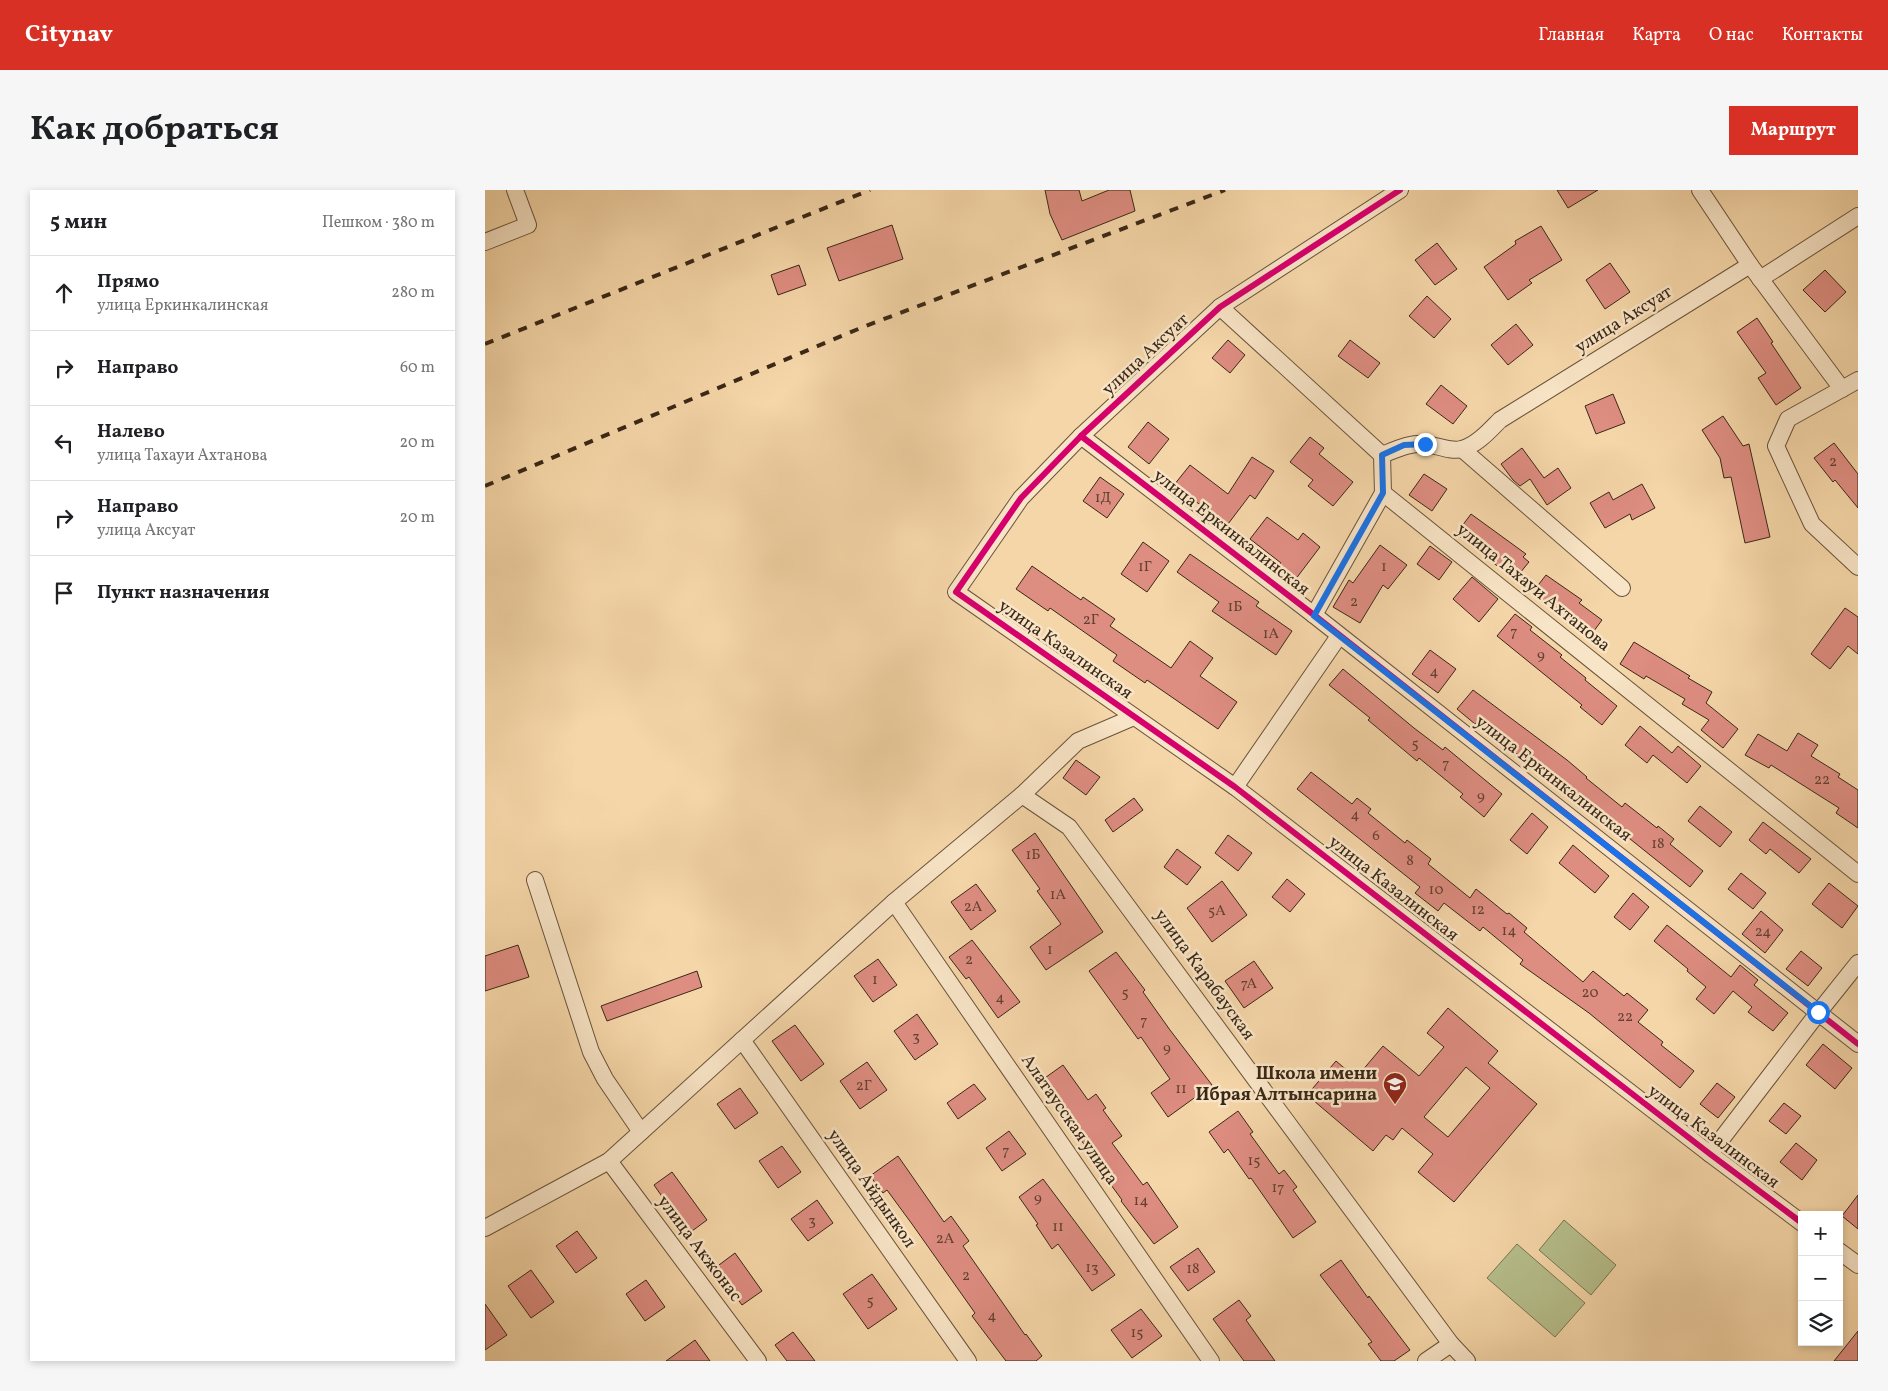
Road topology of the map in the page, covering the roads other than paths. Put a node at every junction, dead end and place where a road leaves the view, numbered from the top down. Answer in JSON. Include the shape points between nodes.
{"nodes":[{"id":1,"x":515,"y":190,"type":"edge"},
{"id":2,"x":1400,"y":190,"type":"edge"},
{"id":3,"x":1700,"y":190,"type":"edge"},
{"id":4,"x":1858,"y":216,"type":"edge"},
{"id":5,"x":485,"y":242,"type":"edge"},
{"id":6,"x":1750,"y":265,"type":"junction"},
{"id":7,"x":1760,"y":279,"type":"junction"},
{"id":8,"x":1220,"y":307,"type":"junction"},
{"id":9,"x":1858,"y":380,"type":"edge"},
{"id":10,"x":1842,"y":389,"type":"junction"},
{"id":11,"x":1081,"y":436,"type":"junction"},
{"id":12,"x":1462,"y":449,"type":"junction"},
{"id":13,"x":1382,"y":455,"type":"junction"},
{"id":14,"x":1383,"y":493,"type":"junction"},
{"id":15,"x":1858,"y":567,"type":"edge"},
{"id":16,"x":1622,"y":588,"type":"dead end"},
{"id":17,"x":956,"y":592,"type":"joint"},
{"id":18,"x":1314,"y":616,"type":"junction"},
{"id":19,"x":1339,"y":636,"type":"junction"},
{"id":20,"x":1134,"y":717,"type":"junction"},
{"id":21,"x":1235,"y":787,"type":"junction"},
{"id":22,"x":1022,"y":795,"type":"junction"},
{"id":23,"x":1858,"y":874,"type":"edge"},
{"id":24,"x":535,"y":880,"type":"dead end"},
{"id":25,"x":894,"y":902,"type":"junction"},
{"id":26,"x":1858,"y":963,"type":"edge"},
{"id":27,"x":1818,"y":1012,"type":"junction"},
{"id":28,"x":742,"y":1040,"type":"junction"},
{"id":29,"x":1858,"y":1044,"type":"edge"},
{"id":30,"x":641,"y":1132,"type":"junction"},
{"id":31,"x":1710,"y":1154,"type":"junction"},
{"id":32,"x":609,"y":1161,"type":"junction"},
{"id":33,"x":1798,"y":1220,"type":"edge"},
{"id":34,"x":485,"y":1228,"type":"edge"},
{"id":35,"x":1843,"y":1254,"type":"edge"},
{"id":36,"x":1858,"y":1265,"type":"edge"},
{"id":37,"x":1451,"y":1344,"type":"junction"},
{"id":38,"x":758,"y":1361,"type":"edge"},
{"id":39,"x":968,"y":1361,"type":"edge"},
{"id":40,"x":1211,"y":1361,"type":"edge"},
{"id":41,"x":1426,"y":1361,"type":"edge"},
{"id":42,"x":1467,"y":1361,"type":"edge"}],
"edges":[{"from":1,"to":5,"type":"street","via":[[528,225]]},
{"from":2,"to":8,"type":"street","name":"улица Аксуат"},
{"from":3,"to":6,"type":"street"},
{"from":4,"to":7,"type":"street"},
{"from":6,"to":7,"type":"street"},
{"from":6,"to":12,"type":"street","name":"улица Аксуат","via":[[1500,420],[1481,438]]},
{"from":7,"to":10,"type":"street"},
{"from":8,"to":11,"type":"street","name":"улица Аксуат"},
{"from":8,"to":13,"type":"street"},
{"from":9,"to":10,"type":"street"},
{"from":10,"to":15,"type":"street","via":[[1788,419],[1776,446],[1811,524]]},
{"from":11,"to":17,"type":"street","name":"улица Аксуат","via":[[1021,498]]},
{"from":11,"to":18,"type":"street","name":"улица Еркинкалинская"},
{"from":12,"to":13,"type":"street","via":[[1404,445]]},
{"from":12,"to":16,"type":"street"},
{"from":13,"to":14,"type":"street"},
{"from":14,"to":18,"type":"street"},
{"from":14,"to":23,"type":"street","name":"улица Тахауи Ахтанова"},
{"from":17,"to":20,"type":"street","name":"улица Казалинская"},
{"from":18,"to":19,"type":"street","name":"улица Еркинкалинская"},
{"from":19,"to":21,"type":"street"},
{"from":19,"to":27,"type":"street","name":"улица Еркинкалинская"},
{"from":20,"to":21,"type":"street","name":"улица Казалинская"},
{"from":20,"to":22,"type":"street","via":[[1078,741]]},
{"from":21,"to":31,"type":"street","name":"улица Казалинская"},
{"from":22,"to":25,"type":"street"},
{"from":22,"to":37,"type":"street","name":"улица Карабауская","via":[[1069,827]]},
{"from":24,"to":30,"type":"street","via":[[591,1052]]},
{"from":25,"to":28,"type":"street"},
{"from":25,"to":40,"type":"street","name":"Алатаусская улица"},
{"from":26,"to":27,"type":"street"},
{"from":27,"to":29,"type":"street","name":"улица Еркинкалинская"},
{"from":27,"to":31,"type":"street"},
{"from":28,"to":30,"type":"street"},
{"from":28,"to":39,"type":"street","name":"улица Айдынкол"},
{"from":30,"to":32,"type":"street"},
{"from":31,"to":33,"type":"street","name":"улица Казалинская"},
{"from":32,"to":34,"type":"street"},
{"from":32,"to":38,"type":"street","name":"улица Акжонас"},
{"from":35,"to":36,"type":"street"},
{"from":37,"to":41,"type":"street"},
{"from":37,"to":42,"type":"street","name":"улица Карабауская"}]}
